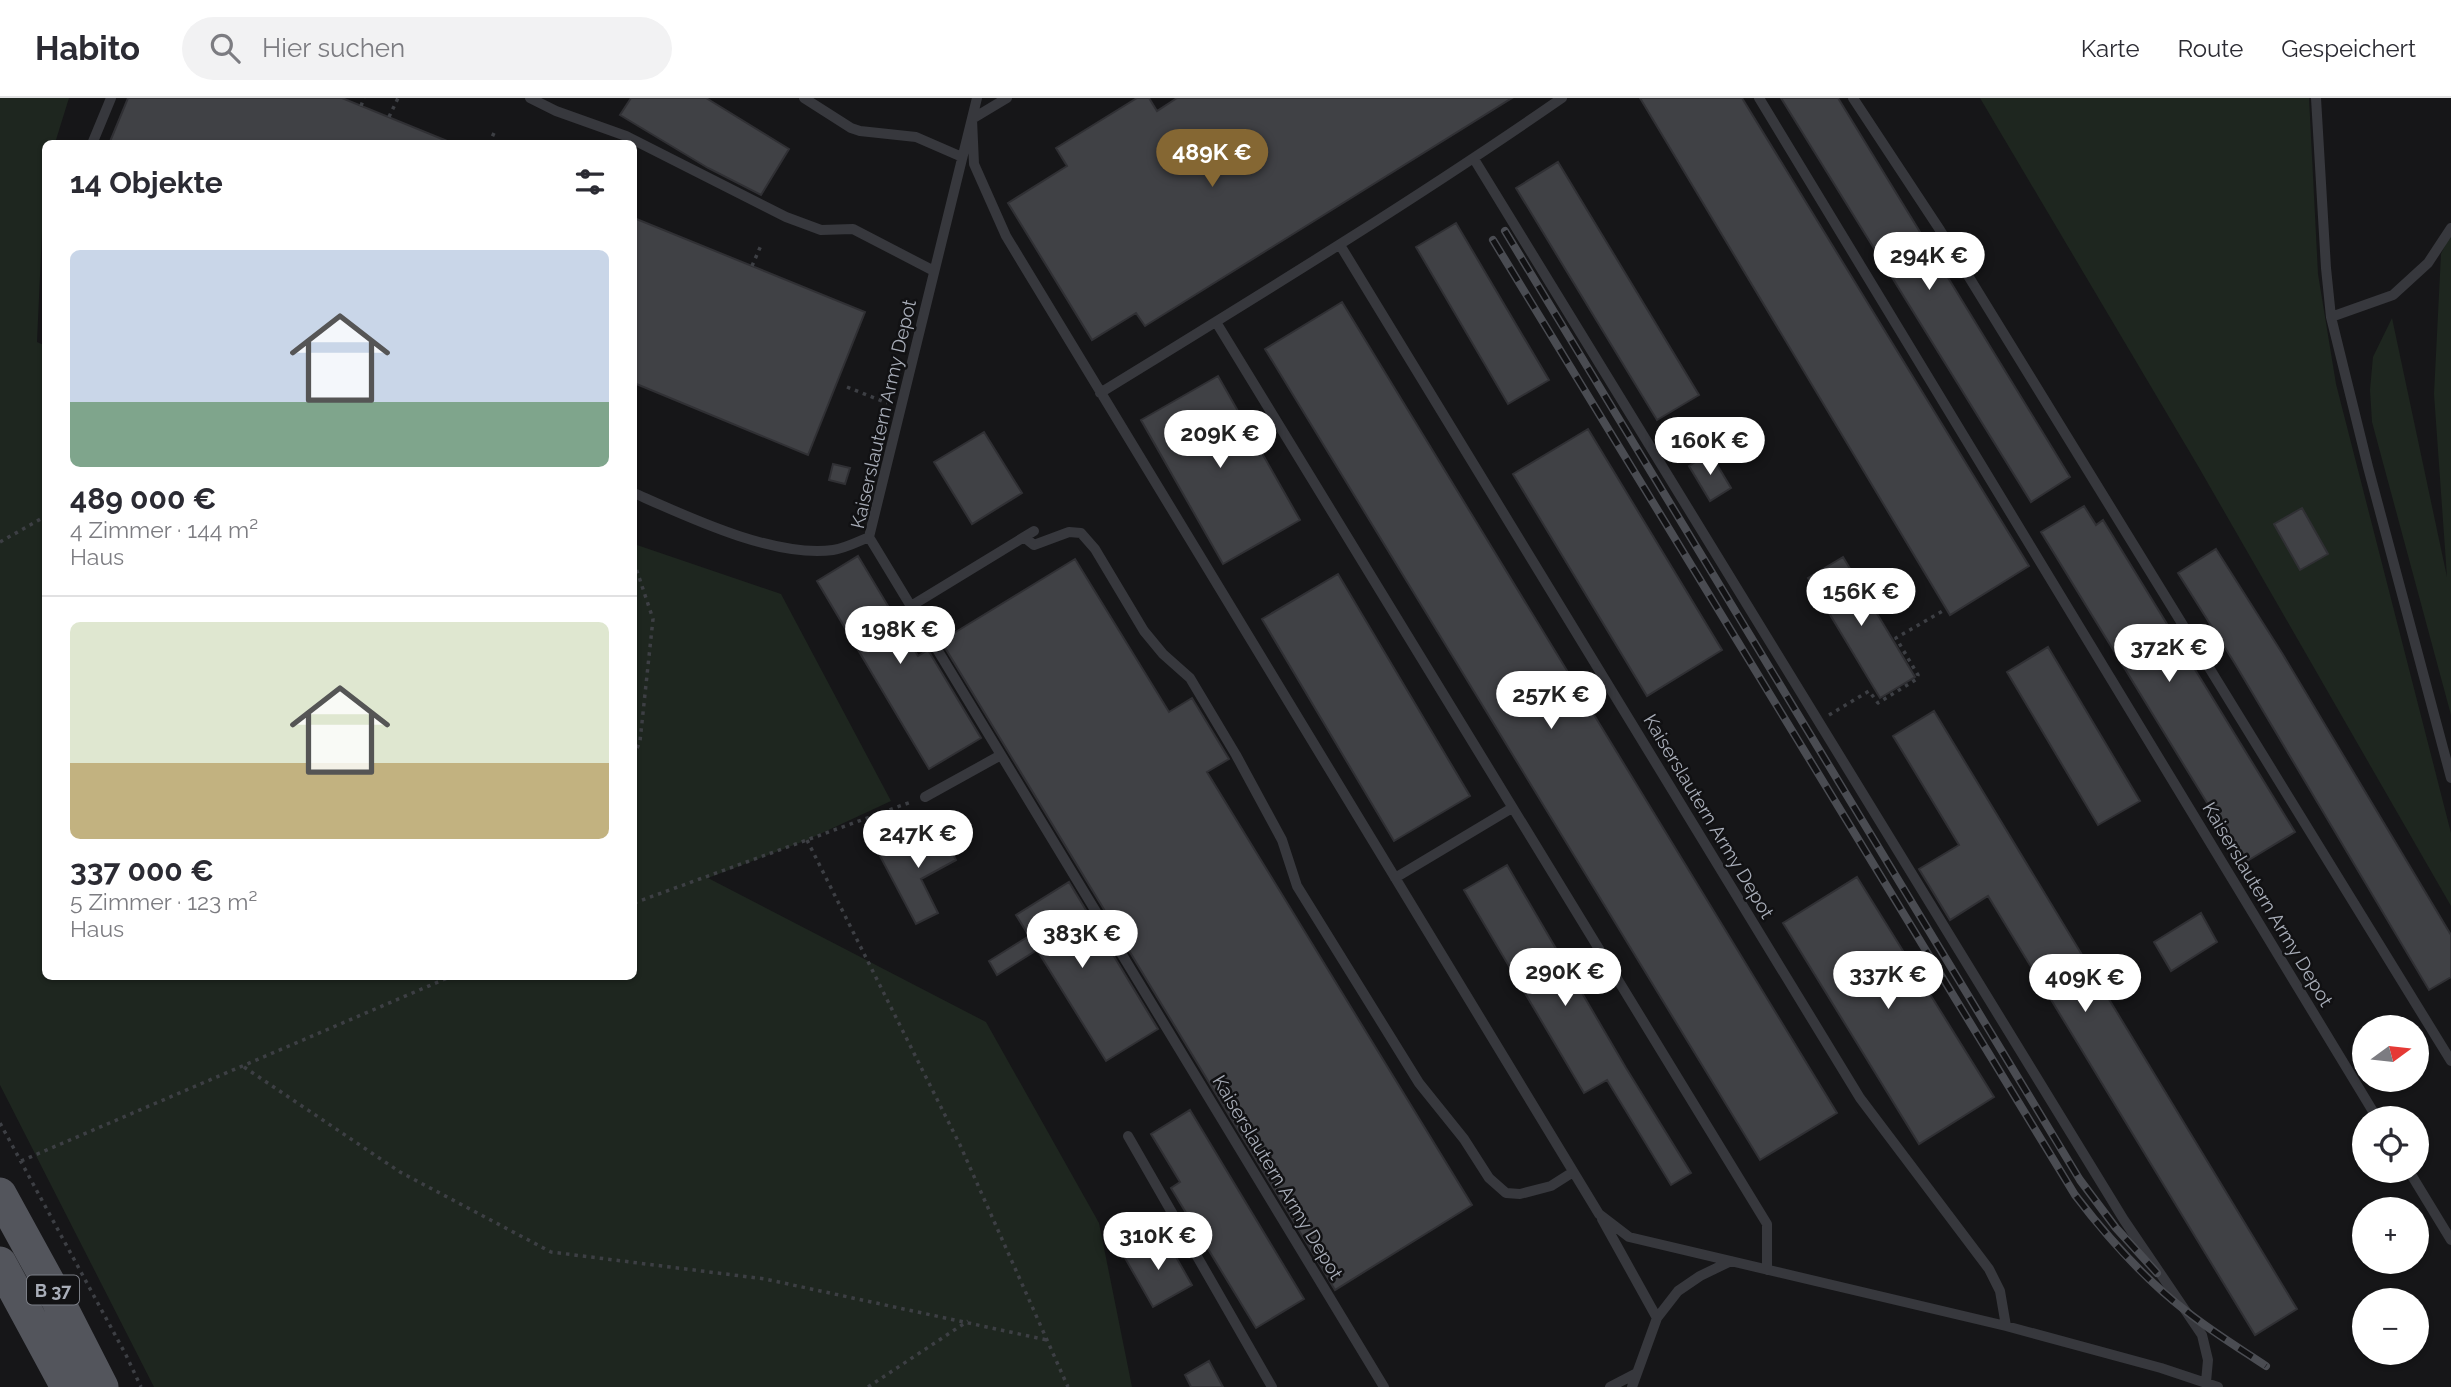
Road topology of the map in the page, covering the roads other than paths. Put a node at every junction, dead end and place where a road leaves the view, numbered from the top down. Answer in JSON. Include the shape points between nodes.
{"nodes":[{"id":1,"x":111,"y":98,"type":"edge"},
{"id":2,"x":530,"y":98,"type":"edge"},
{"id":3,"x":804,"y":98,"type":"edge"},
{"id":4,"x":977,"y":98,"type":"edge"},
{"id":5,"x":1007,"y":98,"type":"edge"},
{"id":6,"x":1562,"y":98,"type":"edge"},
{"id":7,"x":1759,"y":98,"type":"edge"},
{"id":8,"x":1853,"y":98,"type":"edge"},
{"id":9,"x":2316,"y":98,"type":"edge"},
{"id":10,"x":972,"y":119,"type":"junction"},
{"id":11,"x":94,"y":140,"type":"edge"},
{"id":12,"x":634,"y":140,"type":"edge"},
{"id":13,"x":637,"y":142,"type":"edge"},
{"id":14,"x":962,"y":157,"type":"junction"},
{"id":15,"x":1474,"y":159,"type":"junction"},
{"id":16,"x":2451,"y":228,"type":"edge"},
{"id":17,"x":1340,"y":245,"type":"junction"},
{"id":18,"x":934,"y":271,"type":"junction"},
{"id":19,"x":2331,"y":317,"type":"junction"},
{"id":20,"x":1216,"y":322,"type":"junction"},
{"id":21,"x":1100,"y":393,"type":"junction"},
{"id":22,"x":637,"y":494,"type":"edge"},
{"id":23,"x":1034,"y":531,"type":"dead end"},
{"id":24,"x":869,"y":537,"type":"junction"},
{"id":25,"x":1024,"y":537,"type":"junction"},
{"id":26,"x":911,"y":606,"type":"junction"},
{"id":27,"x":1001,"y":755,"type":"junction"},
{"id":28,"x":2451,"y":778,"type":"edge"},
{"id":29,"x":925,"y":797,"type":"road end"},
{"id":30,"x":1512,"y":808,"type":"junction"},
{"id":31,"x":1395,"y":878,"type":"junction"},
{"id":32,"x":2451,"y":1061,"type":"edge"},
{"id":33,"x":2370,"y":1106,"type":"edge"},
{"id":34,"x":1128,"y":1136,"type":"dead end"},
{"id":35,"x":1573,"y":1172,"type":"junction"},
{"id":36,"x":2416,"y":1183,"type":"edge"},
{"id":37,"x":0,"y":1194,"type":"edge"},
{"id":38,"x":1598,"y":1214,"type":"junction"},
{"id":39,"x":2451,"y":1240,"type":"edge"},
{"id":40,"x":1731,"y":1261,"type":"junction"},
{"id":41,"x":0,"y":1262,"type":"edge"},
{"id":42,"x":1767,"y":1270,"type":"junction"},
{"id":43,"x":1657,"y":1318,"type":"junction"},
{"id":44,"x":2006,"y":1326,"type":"junction"},
{"id":45,"x":1637,"y":1373,"type":"junction"},
{"id":46,"x":2206,"y":1382,"type":"junction"},
{"id":47,"x":67,"y":1387,"type":"edge"},
{"id":48,"x":102,"y":1387,"type":"edge"},
{"id":49,"x":1272,"y":1387,"type":"edge"},
{"id":50,"x":1384,"y":1387,"type":"edge"},
{"id":51,"x":1610,"y":1387,"type":"edge"},
{"id":52,"x":1632,"y":1387,"type":"edge"},
{"id":53,"x":2218,"y":1387,"type":"edge"}],
"edges":[{"from":1,"to":11,"type":"lane"},
{"from":2,"to":12,"type":"lane"},
{"from":3,"to":14,"type":"lane","via":[[851,128],[916,137]]},
{"from":4,"to":10,"type":"lane","name":"Kaiserslautern Army Depot"},
{"from":5,"to":10,"type":"lane"},
{"from":6,"to":15,"type":"lane"},
{"from":7,"to":33,"type":"lane","name":"Kaiserslautern Army Depot"},
{"from":8,"to":32,"type":"lane","via":[[1947,242]]},
{"from":9,"to":19,"type":"lane"},
{"from":10,"to":14,"type":"lane","name":"Kaiserslautern Army Depot"},
{"from":10,"to":21,"type":"lane","name":"Kaiserslautern Army Depot","via":[[974,164],[1006,236]]},
{"from":13,"to":18,"type":"lane","via":[[786,217],[821,230],[853,229]]},
{"from":14,"to":18,"type":"lane","name":"Kaiserslautern Army Depot"},
{"from":15,"to":17,"type":"lane"},
{"from":15,"to":46,"type":"lane","via":[[2124,1220],[2202,1335],[2208,1360]]},
{"from":16,"to":19,"type":"lane","via":[[2428,263],[2393,295]]},
{"from":17,"to":20,"type":"lane"},
{"from":17,"to":44,"type":"lane","name":"Kaiserslautern Army Depot","via":[[1860,1098],[1989,1269],[2000,1292]]},
{"from":18,"to":24,"type":"lane","name":"Kaiserslautern Army Depot"},
{"from":19,"to":28,"type":"lane"},
{"from":20,"to":21,"type":"lane"},
{"from":20,"to":30,"type":"lane"},
{"from":21,"to":31,"type":"lane","name":"Kaiserslautern Army Depot"},
{"from":22,"to":24,"type":"lane","via":[[688,517],[779,547],[836,549]]},
{"from":23,"to":25,"type":"lane"},
{"from":24,"to":26,"type":"lane","name":"Kaiserslautern Army Depot"},
{"from":25,"to":26,"type":"lane"},
{"from":25,"to":35,"type":"lane","via":[[1034,545],[1069,532],[1082,533],[1144,631],[1190,678],[1282,841],[1297,887],[1419,1083],[1489,1178],[1506,1193],[1520,1194],[1551,1185]]},
{"from":26,"to":27,"type":"lane","name":"Kaiserslautern Army Depot"},
{"from":27,"to":29,"type":"lane"},
{"from":27,"to":50,"type":"lane","name":"Kaiserslautern Army Depot"},
{"from":30,"to":31,"type":"lane"},
{"from":30,"to":42,"type":"lane","via":[[1767,1224]]},
{"from":31,"to":35,"type":"lane","name":"Kaiserslautern Army Depot"},
{"from":34,"to":49,"type":"lane"},
{"from":35,"to":38,"type":"lane","name":"Kaiserslautern Army Depot"},
{"from":36,"to":39,"type":"lane"},
{"from":37,"to":48,"type":"main road","number":"B 37"},
{"from":38,"to":40,"type":"lane","name":"Kaiserslautern Army Depot","via":[[1629,1237]]},
{"from":38,"to":43,"type":"lane"},
{"from":40,"to":42,"type":"lane","name":"Kaiserslautern Army Depot"},
{"from":40,"to":43,"type":"lane","via":[[1678,1291]]},
{"from":41,"to":47,"type":"main road","number":"B 37"},
{"from":42,"to":44,"type":"lane","name":"Kaiserslautern Army Depot"},
{"from":43,"to":45,"type":"lane"},
{"from":44,"to":46,"type":"lane","name":"Kaiserslautern Army Depot"},
{"from":45,"to":51,"type":"lane"},
{"from":45,"to":52,"type":"lane"},
{"from":46,"to":53,"type":"lane","name":"Kaiserslautern Army Depot"}]}
